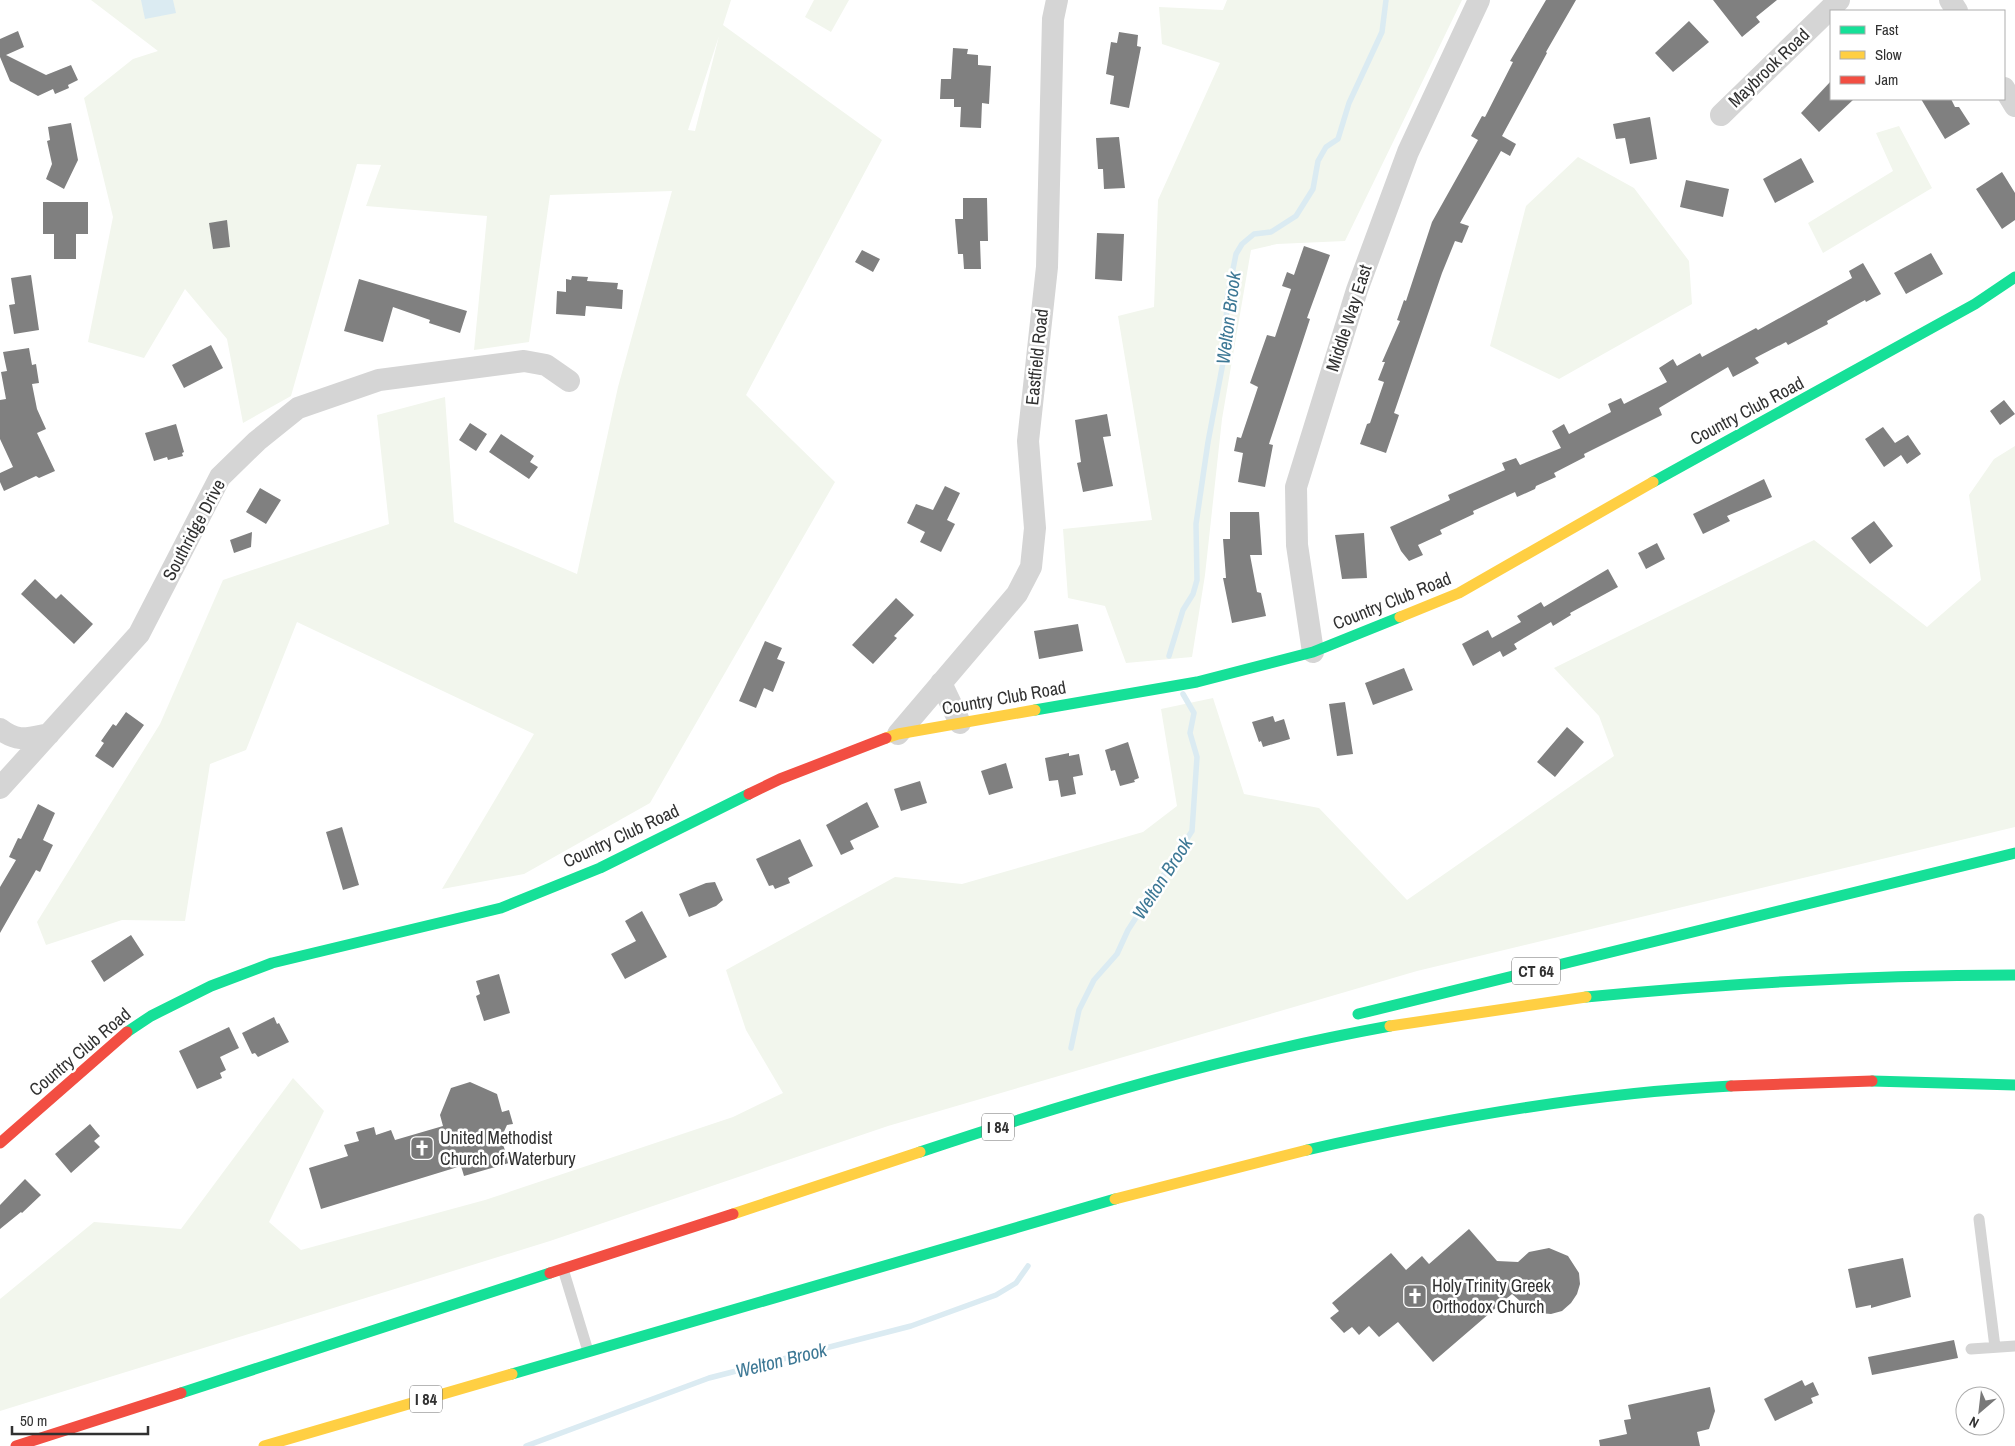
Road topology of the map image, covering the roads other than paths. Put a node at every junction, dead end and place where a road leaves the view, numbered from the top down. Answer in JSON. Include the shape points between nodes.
{"nodes":[{"id":1,"x":1057,"y":0,"type":"edge"},
{"id":2,"x":1479,"y":0,"type":"edge"},
{"id":3,"x":1839,"y":0,"type":"edge"},
{"id":4,"x":2005,"y":90,"type":"edge"},
{"id":5,"x":2015,"y":106,"type":"edge"},
{"id":6,"x":1721,"y":115,"type":"dead end"},
{"id":7,"x":2015,"y":277,"type":"edge"},
{"id":8,"x":569,"y":381,"type":"dead end"},
{"id":9,"x":1313,"y":652,"type":"junction"},
{"id":10,"x":941,"y":683,"type":"junction"},
{"id":11,"x":960,"y":723,"type":"junction"},
{"id":12,"x":0,"y":729,"type":"edge"},
{"id":13,"x":49,"y":734,"type":"junction"},
{"id":14,"x":898,"y":734,"type":"junction"},
{"id":15,"x":0,"y":788,"type":"edge"},
{"id":16,"x":2015,"y":853,"type":"edge"},
{"id":17,"x":2015,"y":975,"type":"edge"},
{"id":18,"x":1350,"y":1016,"type":"dead end"},
{"id":19,"x":1249,"y":1044,"type":"dead end"},
{"id":20,"x":2015,"y":1085,"type":"edge"},
{"id":21,"x":1062,"y":1107,"type":"junction"},
{"id":22,"x":0,"y":1143,"type":"edge"},
{"id":23,"x":1979,"y":1219,"type":"dead end"},
{"id":24,"x":563,"y":1269,"type":"junction"},
{"id":25,"x":1996,"y":1346,"type":"junction"},
{"id":26,"x":2015,"y":1346,"type":"edge"},
{"id":27,"x":1971,"y":1349,"type":"dead end"},
{"id":28,"x":588,"y":1351,"type":"junction"},
{"id":29,"x":362,"y":1430,"type":"dead end"},
{"id":30,"x":16,"y":1446,"type":"edge"},
{"id":31,"x":264,"y":1446,"type":"edge"}],
"edges":[{"from":1,"to":10,"type":"street","name":"Eastfield Road","via":[[1053,19],[1047,267],[1028,441],[1035,528],[1031,567],[1016,594]]},
{"from":2,"to":9,"type":"street","name":"Middle Way East","via":[[1408,152],[1357,290],[1296,487],[1297,545]]},
{"from":3,"to":6,"type":"street","name":"Maybrook Road"},
{"from":4,"to":5,"type":"street"},
{"from":7,"to":9,"type":"main road","name":"Country Club Road","via":[[1975,304],[1555,536],[1459,593]]},
{"from":8,"to":13,"type":"street","name":"Southridge Drive","via":[[546,365],[524,361],[378,380],[298,408],[220,477],[139,634]]},
{"from":9,"to":11,"type":"main road","name":"Country Club Road","via":[[1198,682]]},
{"from":10,"to":11,"type":"street"},
{"from":10,"to":14,"type":"street","name":"Eastfield Road"},
{"from":11,"to":14,"type":"main road","name":"Country Club Road"},
{"from":12,"to":13,"type":"street","via":[[12,737],[25,739]]},
{"from":13,"to":15,"type":"street","name":"Southridge Drive"},
{"from":14,"to":22,"type":"main road","name":"Country Club Road","via":[[780,779],[600,868],[501,908],[299,956],[211,986],[151,1016],[124,1034]]},
{"from":16,"to":18,"type":"main road","number":"CT 64"},
{"from":17,"to":21,"type":"main road","number":"I 84","via":[[1922,975],[1755,982],[1494,1009],[1263,1052]]},
{"from":19,"to":21,"type":"main road"},
{"from":20,"to":28,"type":"main road","number":"I 84","via":[[1929,1080],[1750,1085],[1590,1099],[1424,1125],[1172,1183]]},
{"from":21,"to":24,"type":"main road","number":"I 84"},
{"from":23,"to":25,"type":"lane"},
{"from":24,"to":28,"type":"lane"},
{"from":24,"to":30,"type":"main road","number":"I 84"},
{"from":25,"to":26,"type":"lane"},
{"from":25,"to":27,"type":"lane"},
{"from":28,"to":29,"type":"main road"},
{"from":28,"to":31,"type":"main road","number":"I 84"}]}
